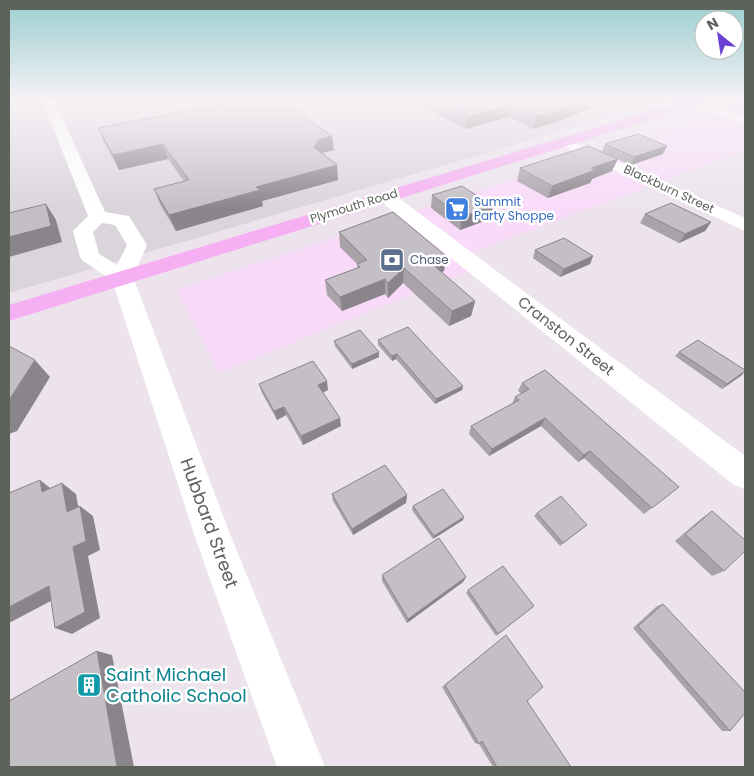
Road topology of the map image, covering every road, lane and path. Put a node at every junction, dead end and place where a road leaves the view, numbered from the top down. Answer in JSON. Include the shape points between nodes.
{"nodes":[{"id":1,"x":63,"y":136,"type":"edge"},
{"id":2,"x":583,"y":136,"type":"edge"},
{"id":3,"x":565,"y":142,"type":"junction"},
{"id":4,"x":386,"y":197,"type":"junction"},
{"id":5,"x":98,"y":217,"type":"junction"},
{"id":6,"x":745,"y":225,"type":"edge"},
{"id":7,"x":122,"y":278,"type":"junction"},
{"id":8,"x":9,"y":312,"type":"edge"},
{"id":9,"x":745,"y":475,"type":"edge"},
{"id":10,"x":301,"y":767,"type":"edge"}],
"edges":[{"from":1,"to":5,"type":"street"},
{"from":2,"to":3,"type":"main road","name":"Plymouth Road"},
{"from":3,"to":4,"type":"main road","name":"Plymouth Road"},
{"from":3,"to":6,"type":"street","name":"Blackburn Street"},
{"from":4,"to":7,"type":"main road","name":"Plymouth Road"},
{"from":4,"to":9,"type":"street","name":"Cranston Street"},
{"from":5,"to":7,"type":"street","via":[[83,231],[90,257]]},
{"from":5,"to":7,"type":"street","via":[[122,220],[137,245]]},
{"from":7,"to":8,"type":"main road","name":"Plymouth Road"},
{"from":7,"to":10,"type":"street","name":"Hubbard Street","via":[[212,534]]}]}
